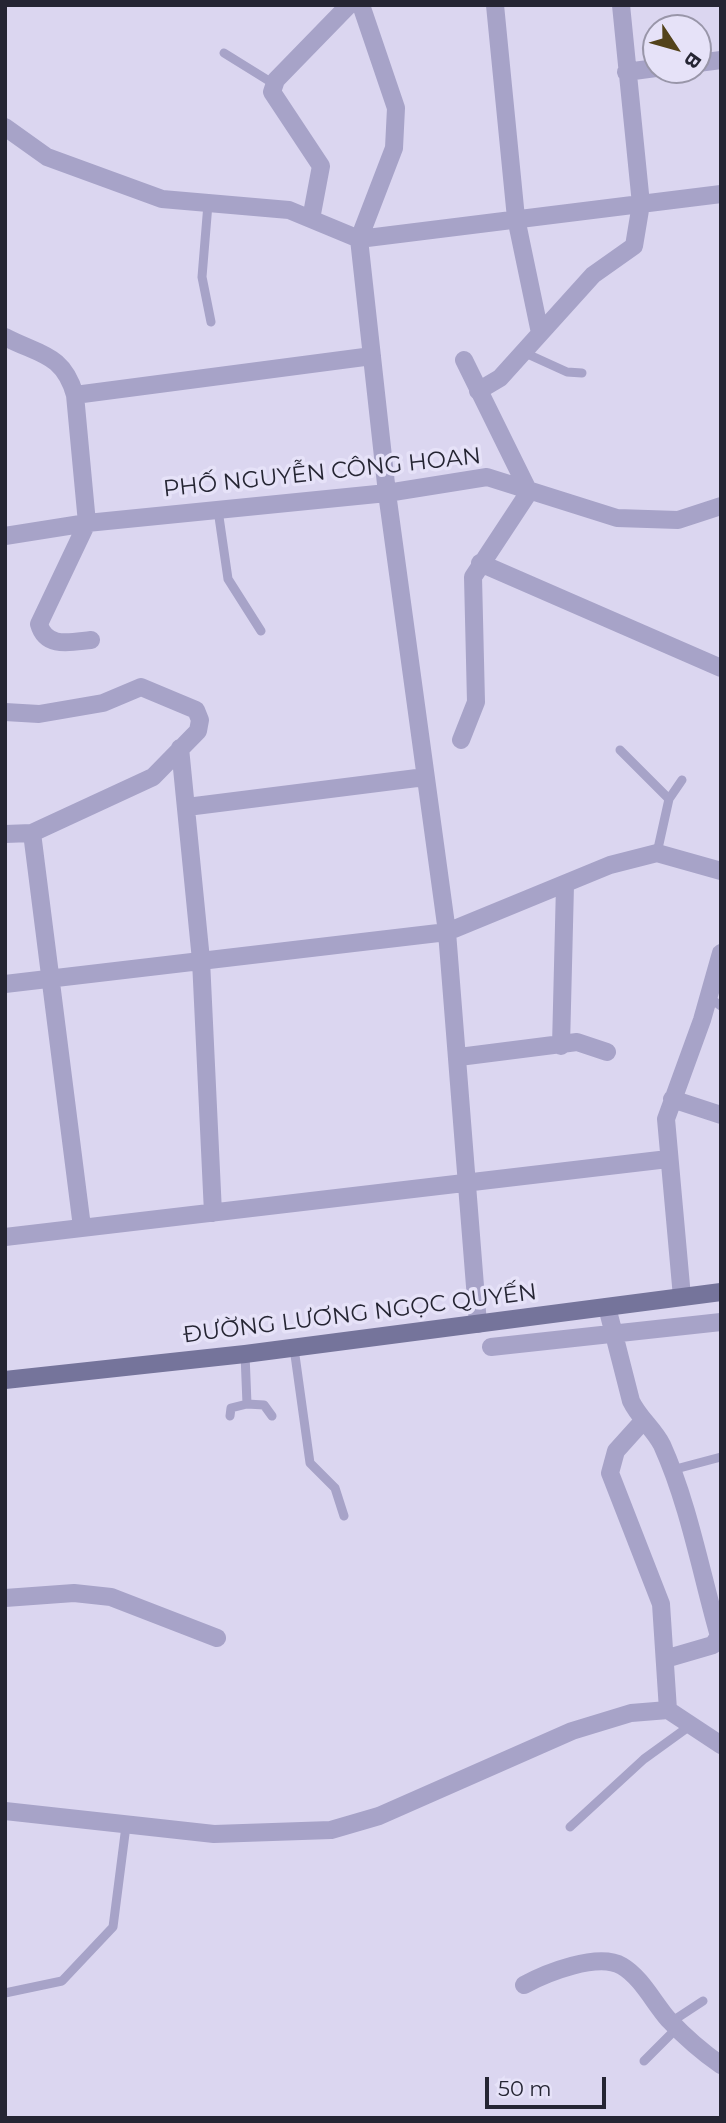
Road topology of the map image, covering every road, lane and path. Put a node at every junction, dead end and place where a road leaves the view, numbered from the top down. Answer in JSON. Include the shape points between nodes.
{"nodes":[{"id":1,"x":349,"y":5,"type":"edge"},
{"id":2,"x":361,"y":5,"type":"edge"},
{"id":3,"x":495,"y":5,"type":"edge"},
{"id":4,"x":621,"y":5,"type":"edge"},
{"id":5,"x":224,"y":53,"type":"dead end"},
{"id":6,"x":642,"y":70,"type":"edge"},
{"id":7,"x":626,"y":72,"type":"junction"},
{"id":8,"x":274,"y":84,"type":"junction"},
{"id":9,"x":5,"y":127,"type":"edge"},
{"id":10,"x":721,"y":194,"type":"edge"},
{"id":11,"x":208,"y":204,"type":"junction"},
{"id":12,"x":641,"y":204,"type":"junction"},
{"id":13,"x":516,"y":218,"type":"junction"},
{"id":14,"x":311,"y":219,"type":"junction"},
{"id":15,"x":359,"y":239,"type":"junction"},
{"id":16,"x":211,"y":322,"type":"dead end"},
{"id":17,"x":540,"y":333,"type":"junction"},
{"id":18,"x":5,"y":337,"type":"edge"},
{"id":19,"x":523,"y":352,"type":"junction"},
{"id":20,"x":372,"y":356,"type":"junction"},
{"id":21,"x":464,"y":360,"type":"dead end"},
{"id":22,"x":582,"y":373,"type":"dead end"},
{"id":23,"x":478,"y":391,"type":"junction"},
{"id":24,"x":75,"y":395,"type":"junction"},
{"id":25,"x":529,"y":492,"type":"junction"},
{"id":26,"x":387,"y":493,"type":"junction"},
{"id":27,"x":721,"y":506,"type":"edge"},
{"id":28,"x":218,"y":510,"type":"junction"},
{"id":29,"x":87,"y":523,"type":"junction"},
{"id":30,"x":5,"y":536,"type":"edge"},
{"id":31,"x":480,"y":563,"type":"junction"},
{"id":32,"x":261,"y":631,"type":"dead end"},
{"id":33,"x":91,"y":640,"type":"dead end"},
{"id":34,"x":721,"y":668,"type":"edge"},
{"id":35,"x":5,"y":712,"type":"edge"},
{"id":36,"x":461,"y":740,"type":"dead end"},
{"id":37,"x":180,"y":748,"type":"junction"},
{"id":38,"x":620,"y":750,"type":"dead end"},
{"id":39,"x":425,"y":777,"type":"junction"},
{"id":40,"x":682,"y":780,"type":"dead end"},
{"id":41,"x":669,"y":799,"type":"junction"},
{"id":42,"x":187,"y":807,"type":"junction"},
{"id":43,"x":32,"y":833,"type":"junction"},
{"id":44,"x":5,"y":834,"type":"edge"},
{"id":45,"x":657,"y":853,"type":"junction"},
{"id":46,"x":721,"y":871,"type":"edge"},
{"id":47,"x":565,"y":885,"type":"junction"},
{"id":48,"x":447,"y":932,"type":"junction"},
{"id":49,"x":721,"y":953,"type":"edge"},
{"id":50,"x":201,"y":960,"type":"junction"},
{"id":51,"x":50,"y":977,"type":"junction"},
{"id":52,"x":5,"y":984,"type":"edge"},
{"id":53,"x":715,"y":1001,"type":"edge"},
{"id":54,"x":561,"y":1046,"type":"junction"},
{"id":55,"x":607,"y":1052,"type":"dead end"},
{"id":56,"x":459,"y":1057,"type":"junction"},
{"id":57,"x":672,"y":1099,"type":"junction"},
{"id":58,"x":721,"y":1115,"type":"edge"},
{"id":59,"x":668,"y":1159,"type":"junction"},
{"id":60,"x":470,"y":1184,"type":"junction"},
{"id":61,"x":213,"y":1213,"type":"junction"},
{"id":62,"x":82,"y":1227,"type":"junction"},
{"id":63,"x":5,"y":1237,"type":"edge"},
{"id":64,"x":721,"y":1292,"type":"edge"},
{"id":65,"x":682,"y":1297,"type":"junction"},
{"id":66,"x":607,"y":1307,"type":"junction"},
{"id":67,"x":721,"y":1322,"type":"edge"},
{"id":68,"x":478,"y":1324,"type":"junction"},
{"id":69,"x":614,"y":1333,"type":"junction"},
{"id":70,"x":491,"y":1347,"type":"dead end"},
{"id":71,"x":294,"y":1348,"type":"junction"},
{"id":72,"x":246,"y":1354,"type":"junction"},
{"id":73,"x":5,"y":1380,"type":"edge"},
{"id":74,"x":247,"y":1404,"type":"junction"},
{"id":75,"x":230,"y":1416,"type":"dead end"},
{"id":76,"x":271,"y":1416,"type":"dead end"},
{"id":77,"x":643,"y":1421,"type":"junction"},
{"id":78,"x":721,"y":1457,"type":"edge"},
{"id":79,"x":672,"y":1470,"type":"junction"},
{"id":80,"x":344,"y":1516,"type":"dead end"},
{"id":81,"x":5,"y":1598,"type":"edge"},
{"id":82,"x":217,"y":1638,"type":"dead end"},
{"id":83,"x":666,"y":1659,"type":"junction"},
{"id":84,"x":668,"y":1710,"type":"junction"},
{"id":85,"x":691,"y":1725,"type":"junction"},
{"id":86,"x":721,"y":1745,"type":"edge"},
{"id":87,"x":5,"y":1811,"type":"edge"},
{"id":88,"x":127,"y":1826,"type":"junction"},
{"id":89,"x":570,"y":1827,"type":"dead end"},
{"id":90,"x":524,"y":1985,"type":"dead end"},
{"id":91,"x":5,"y":1993,"type":"edge"},
{"id":92,"x":703,"y":2001,"type":"dead end"},
{"id":93,"x":674,"y":2025,"type":"junction"},
{"id":94,"x":645,"y":2060,"type":"dead end"},
{"id":95,"x":721,"y":2066,"type":"edge"}],
"edges":[{"from":1,"to":8,"type":"street"},
{"from":2,"to":15,"type":"street","via":[[396,108],[396,129],[394,148]]},
{"from":3,"to":13,"type":"street"},
{"from":4,"to":7,"type":"street"},
{"from":5,"to":8,"type":"lane"},
{"from":6,"to":7,"type":"street"},
{"from":7,"to":12,"type":"street"},
{"from":8,"to":14,"type":"street","via":[[275,100],[322,169]]},
{"from":9,"to":11,"type":"street","via":[[58,162],[162,199]]},
{"from":10,"to":12,"type":"street"},
{"from":11,"to":14,"type":"street","via":[[280,208]]},
{"from":11,"to":16,"type":"lane","via":[[201,277]]},
{"from":12,"to":13,"type":"street"},
{"from":12,"to":17,"type":"street","via":[[634,246],[593,275]]},
{"from":13,"to":15,"type":"street"},
{"from":13,"to":17,"type":"street"},
{"from":14,"to":15,"type":"street"},
{"from":15,"to":20,"type":"street"},
{"from":17,"to":19,"type":"street"},
{"from":18,"to":24,"type":"street","via":[[57,360],[69,375]]},
{"from":19,"to":22,"type":"lane","via":[[567,372]]},
{"from":19,"to":23,"type":"street","via":[[494,383]]},
{"from":20,"to":24,"type":"street"},
{"from":20,"to":26,"type":"street"},
{"from":21,"to":23,"type":"street"},
{"from":23,"to":25,"type":"street"},
{"from":24,"to":29,"type":"street"},
{"from":25,"to":26,"type":"street","name":"PHỐ NGUYỄN CÔNG HOAN","via":[[487,477]]},
{"from":25,"to":27,"type":"street","name":"PHỐ NGUYỄN CÔNG HOAN","via":[[630,520],[678,520]]},
{"from":25,"to":31,"type":"street"},
{"from":26,"to":28,"type":"street","name":"PHỐ NGUYỄN CÔNG HOAN"},
{"from":26,"to":39,"type":"street"},
{"from":28,"to":29,"type":"street","name":"PHỐ NGUYỄN CÔNG HOAN"},
{"from":28,"to":32,"type":"lane","via":[[228,579]]},
{"from":29,"to":30,"type":"street","name":"PHỐ NGUYỄN CÔNG HOAN"},
{"from":29,"to":33,"type":"street","via":[[39,624],[51,640]]},
{"from":31,"to":34,"type":"street"},
{"from":31,"to":36,"type":"street","via":[[472,583],[476,702]]},
{"from":35,"to":37,"type":"street","via":[[39,714],[103,703],[141,687],[196,710],[198,731]]},
{"from":37,"to":42,"type":"street"},
{"from":37,"to":43,"type":"street","via":[[153,776]]},
{"from":38,"to":41,"type":"lane"},
{"from":39,"to":42,"type":"street"},
{"from":39,"to":48,"type":"street"},
{"from":40,"to":41,"type":"lane"},
{"from":41,"to":45,"type":"lane"},
{"from":42,"to":50,"type":"street"},
{"from":43,"to":44,"type":"street"},
{"from":43,"to":51,"type":"street"},
{"from":45,"to":46,"type":"street"},
{"from":45,"to":47,"type":"street","via":[[610,865]]},
{"from":47,"to":48,"type":"street"},
{"from":47,"to":54,"type":"street"},
{"from":48,"to":50,"type":"street"},
{"from":48,"to":56,"type":"street"},
{"from":49,"to":53,"type":"street"},
{"from":50,"to":51,"type":"street"},
{"from":50,"to":61,"type":"street"},
{"from":51,"to":52,"type":"street"},
{"from":51,"to":62,"type":"street"},
{"from":53,"to":57,"type":"street"},
{"from":54,"to":55,"type":"street","via":[[583,1042]]},
{"from":54,"to":56,"type":"street"},
{"from":56,"to":60,"type":"street"},
{"from":57,"to":58,"type":"street"},
{"from":57,"to":59,"type":"street","via":[[666,1119]]},
{"from":59,"to":60,"type":"street"},
{"from":59,"to":65,"type":"street"},
{"from":60,"to":61,"type":"street"},
{"from":60,"to":68,"type":"street"},
{"from":61,"to":62,"type":"street"},
{"from":62,"to":63,"type":"street"},
{"from":64,"to":65,"type":"main road","name":"ĐƯỜNG LƯƠNG NGỌC QUYẾN"},
{"from":65,"to":66,"type":"main road","name":"ĐƯỜNG LƯƠNG NGỌC QUYẾN"},
{"from":66,"to":68,"type":"main road","name":"ĐƯỜNG LƯƠNG NGỌC QUYẾN"},
{"from":66,"to":69,"type":"street"},
{"from":67,"to":69,"type":"street"},
{"from":68,"to":71,"type":"main road","name":"ĐƯỜNG LƯƠNG NGỌC QUYẾN"},
{"from":69,"to":70,"type":"street"},
{"from":69,"to":77,"type":"street","via":[[631,1401]]},
{"from":71,"to":72,"type":"main road","name":"ĐƯỜNG LƯƠNG NGỌC QUYẾN"},
{"from":71,"to":80,"type":"lane","via":[[310,1463],[335,1488]]},
{"from":72,"to":73,"type":"main road","name":"ĐƯỜNG LƯƠNG NGỌC QUYẾN"},
{"from":72,"to":74,"type":"lane"},
{"from":74,"to":75,"type":"lane","via":[[231,1408]]},
{"from":74,"to":76,"type":"lane","via":[[264,1405]]},
{"from":77,"to":79,"type":"street","via":[[660,1441]]},
{"from":77,"to":83,"type":"street","via":[[616,1451],[610,1473],[660,1604]]},
{"from":78,"to":79,"type":"lane"},
{"from":79,"to":83,"type":"street","via":[[719,1636],[713,1646]]},
{"from":81,"to":82,"type":"street","via":[[74,1593],[111,1597]]},
{"from":83,"to":84,"type":"street"},
{"from":84,"to":85,"type":"street"},
{"from":84,"to":88,"type":"street","via":[[631,1713],[572,1731],[346,1827],[232,1835]]},
{"from":85,"to":86,"type":"street"},
{"from":85,"to":89,"type":"lane","via":[[644,1759]]},
{"from":87,"to":88,"type":"street"},
{"from":88,"to":91,"type":"lane","via":[[113,1927],[62,1981]]},
{"from":90,"to":93,"type":"street","via":[[566,1968],[618,1964]]},
{"from":92,"to":93,"type":"lane"},
{"from":93,"to":94,"type":"lane"},
{"from":93,"to":95,"type":"street"}]}
